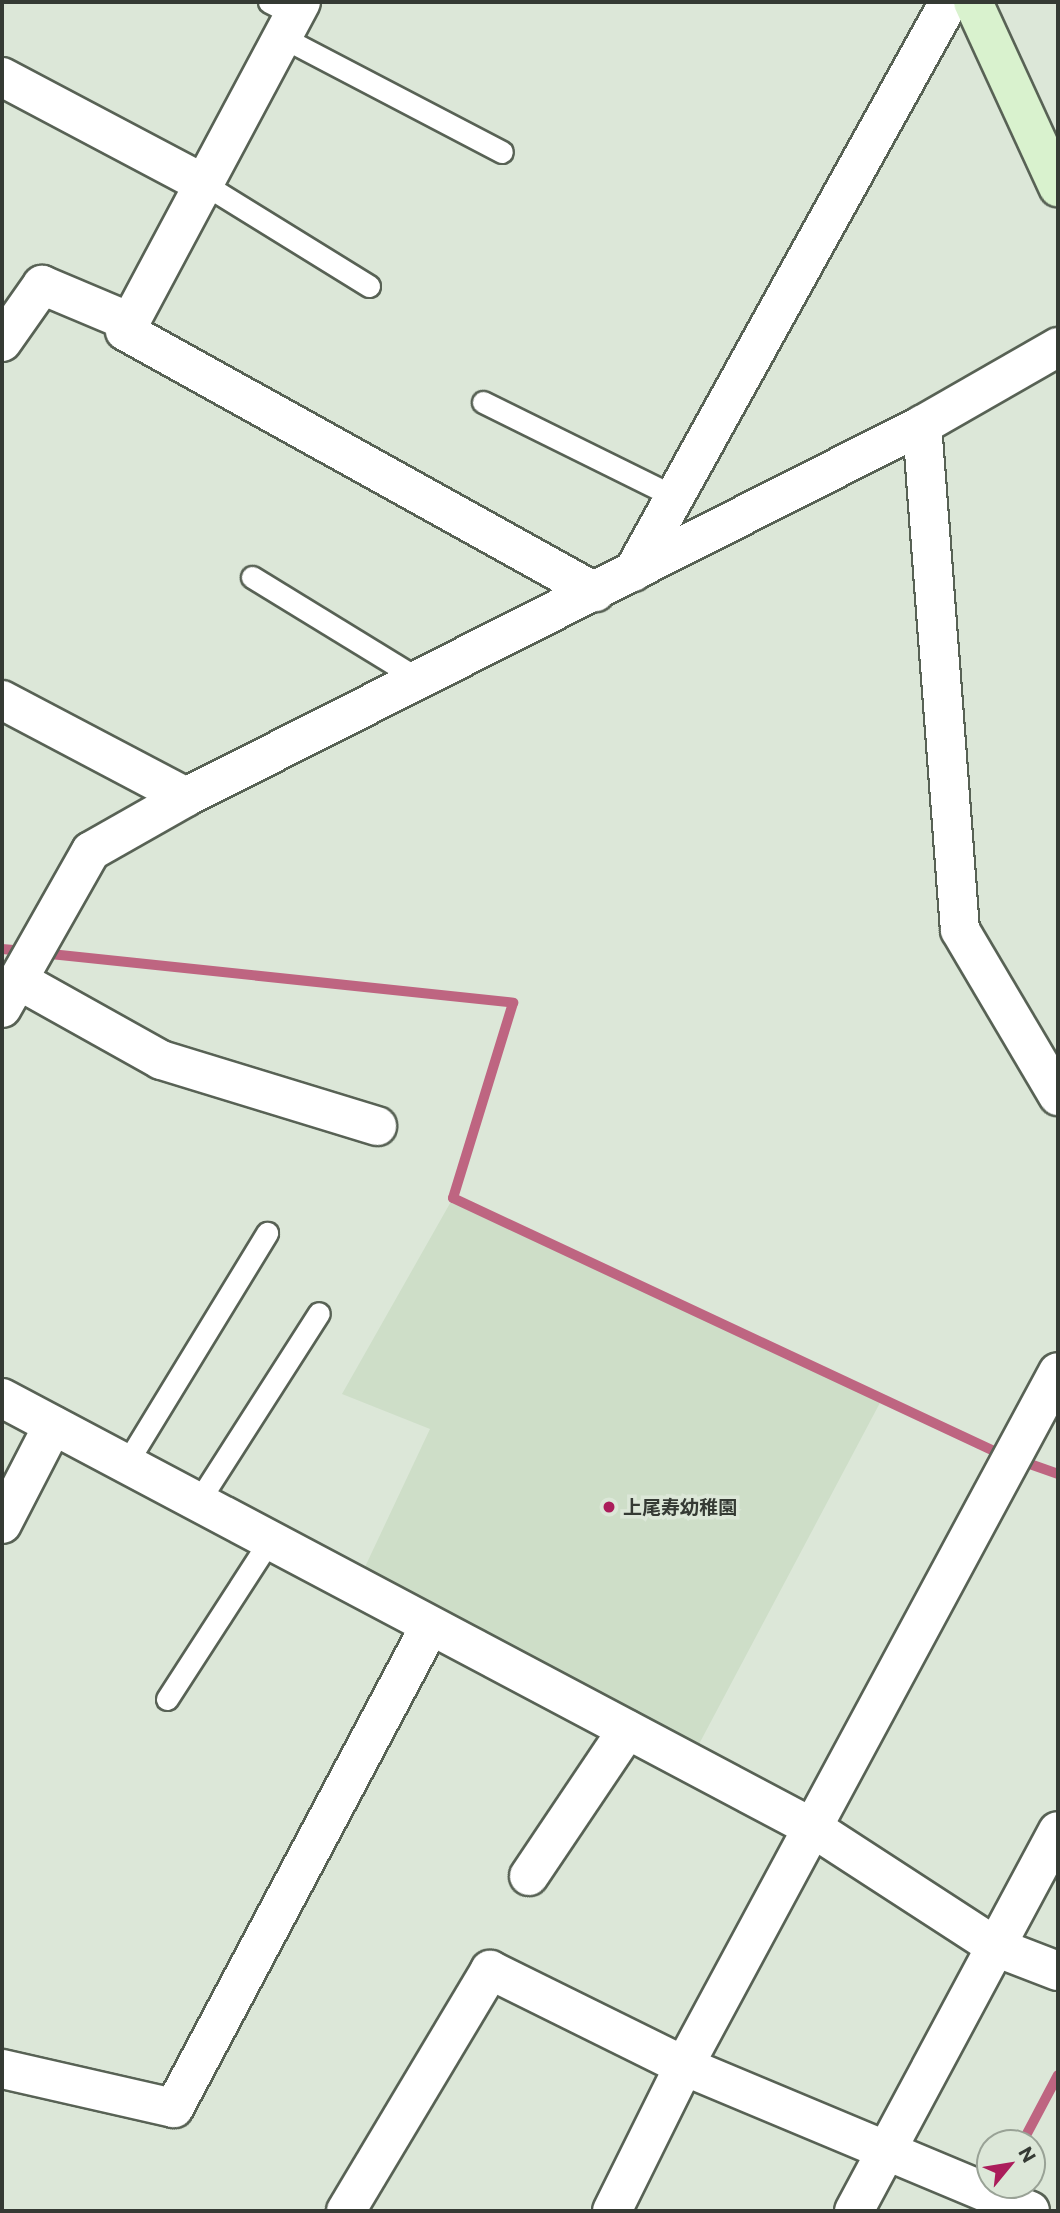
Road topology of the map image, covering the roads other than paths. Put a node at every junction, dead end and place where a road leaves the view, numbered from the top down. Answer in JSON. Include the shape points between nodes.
{"nodes":[{"id":1,"x":949,"y":2,"type":"edge"},
{"id":2,"x":973,"y":2,"type":"edge"},
{"id":3,"x":286,"y":14,"type":"edge"},
{"id":4,"x":2,"y":77,"type":"edge"},
{"id":5,"x":502,"y":152,"type":"dead end"},
{"id":6,"x":204,"y":184,"type":"junction"},
{"id":7,"x":1058,"y":187,"type":"edge"},
{"id":8,"x":369,"y":286,"type":"dead end"},
{"id":9,"x":130,"y":322,"type":"junction"},
{"id":10,"x":2,"y":342,"type":"edge"},
{"id":11,"x":1058,"y":347,"type":"edge"},
{"id":12,"x":483,"y":402,"type":"dead end"},
{"id":13,"x":922,"y":425,"type":"junction"},
{"id":14,"x":675,"y":497,"type":"junction"},
{"id":15,"x":633,"y":572,"type":"junction"},
{"id":16,"x":252,"y":577,"type":"dead end"},
{"id":17,"x":595,"y":592,"type":"junction"},
{"id":18,"x":420,"y":680,"type":"junction"},
{"id":19,"x":2,"y":700,"type":"edge"},
{"id":20,"x":187,"y":797,"type":"junction"},
{"id":21,"x":10,"y":994,"type":"edge"},
{"id":22,"x":1058,"y":1096,"type":"edge"},
{"id":23,"x":377,"y":1126,"type":"dead end"},
{"id":24,"x":267,"y":1233,"type":"dead end"},
{"id":25,"x":319,"y":1313,"type":"dead end"},
{"id":26,"x":1058,"y":1372,"type":"edge"},
{"id":27,"x":2,"y":1398,"type":"edge"},
{"id":28,"x":53,"y":1425,"type":"junction"},
{"id":29,"x":126,"y":1464,"type":"junction"},
{"id":30,"x":198,"y":1502,"type":"junction"},
{"id":31,"x":2,"y":1524,"type":"edge"},
{"id":32,"x":270,"y":1540,"type":"junction"},
{"id":33,"x":430,"y":1626,"type":"junction"},
{"id":34,"x":167,"y":1699,"type":"dead end"},
{"id":35,"x":627,"y":1730,"type":"junction"},
{"id":36,"x":813,"y":1828,"type":"junction"},
{"id":37,"x":1058,"y":1830,"type":"edge"},
{"id":38,"x":528,"y":1876,"type":"dead end"},
{"id":39,"x":998,"y":1948,"type":"junction"},
{"id":40,"x":1058,"y":1970,"type":"edge"},
{"id":41,"x":684,"y":2066,"type":"junction"},
{"id":42,"x":2,"y":2069,"type":"edge"},
{"id":43,"x":884,"y":2151,"type":"junction"},
{"id":44,"x":346,"y":2211,"type":"edge"},
{"id":45,"x":612,"y":2211,"type":"edge"},
{"id":46,"x":854,"y":2211,"type":"edge"},
{"id":47,"x":1030,"y":2211,"type":"edge"}],
"edges":[{"from":1,"to":14,"type":"street"},
{"from":2,"to":7,"type":"street"},
{"from":3,"to":5,"type":"lane"},
{"from":3,"to":6,"type":"street"},
{"from":4,"to":6,"type":"street"},
{"from":6,"to":8,"type":"lane"},
{"from":6,"to":9,"type":"street"},
{"from":9,"to":10,"type":"street","via":[[42,285]]},
{"from":9,"to":17,"type":"street","via":[[125,331]]},
{"from":11,"to":13,"type":"street"},
{"from":12,"to":14,"type":"lane"},
{"from":13,"to":15,"type":"street"},
{"from":13,"to":22,"type":"street","via":[[960,929]]},
{"from":14,"to":15,"type":"street"},
{"from":15,"to":17,"type":"street"},
{"from":16,"to":18,"type":"lane"},
{"from":17,"to":18,"type":"street"},
{"from":18,"to":20,"type":"street"},
{"from":19,"to":20,"type":"street"},
{"from":20,"to":21,"type":"street","via":[[91,852]]},
{"from":21,"to":23,"type":"street","via":[[161,1060]]},
{"from":24,"to":29,"type":"lane"},
{"from":25,"to":30,"type":"lane"},
{"from":26,"to":36,"type":"street"},
{"from":27,"to":28,"type":"street"},
{"from":28,"to":29,"type":"street"},
{"from":28,"to":31,"type":"street"},
{"from":29,"to":30,"type":"street"},
{"from":30,"to":32,"type":"street"},
{"from":32,"to":33,"type":"street"},
{"from":32,"to":34,"type":"lane"},
{"from":33,"to":35,"type":"street"},
{"from":33,"to":42,"type":"street","via":[[174,2108]]},
{"from":35,"to":36,"type":"street"},
{"from":35,"to":38,"type":"street"},
{"from":36,"to":39,"type":"street"},
{"from":36,"to":41,"type":"street"},
{"from":37,"to":39,"type":"street"},
{"from":39,"to":40,"type":"street"},
{"from":39,"to":43,"type":"street"},
{"from":41,"to":43,"type":"street"},
{"from":41,"to":44,"type":"street","via":[[490,1970]]},
{"from":41,"to":45,"type":"street"},
{"from":43,"to":46,"type":"street"},
{"from":43,"to":47,"type":"street"}]}
